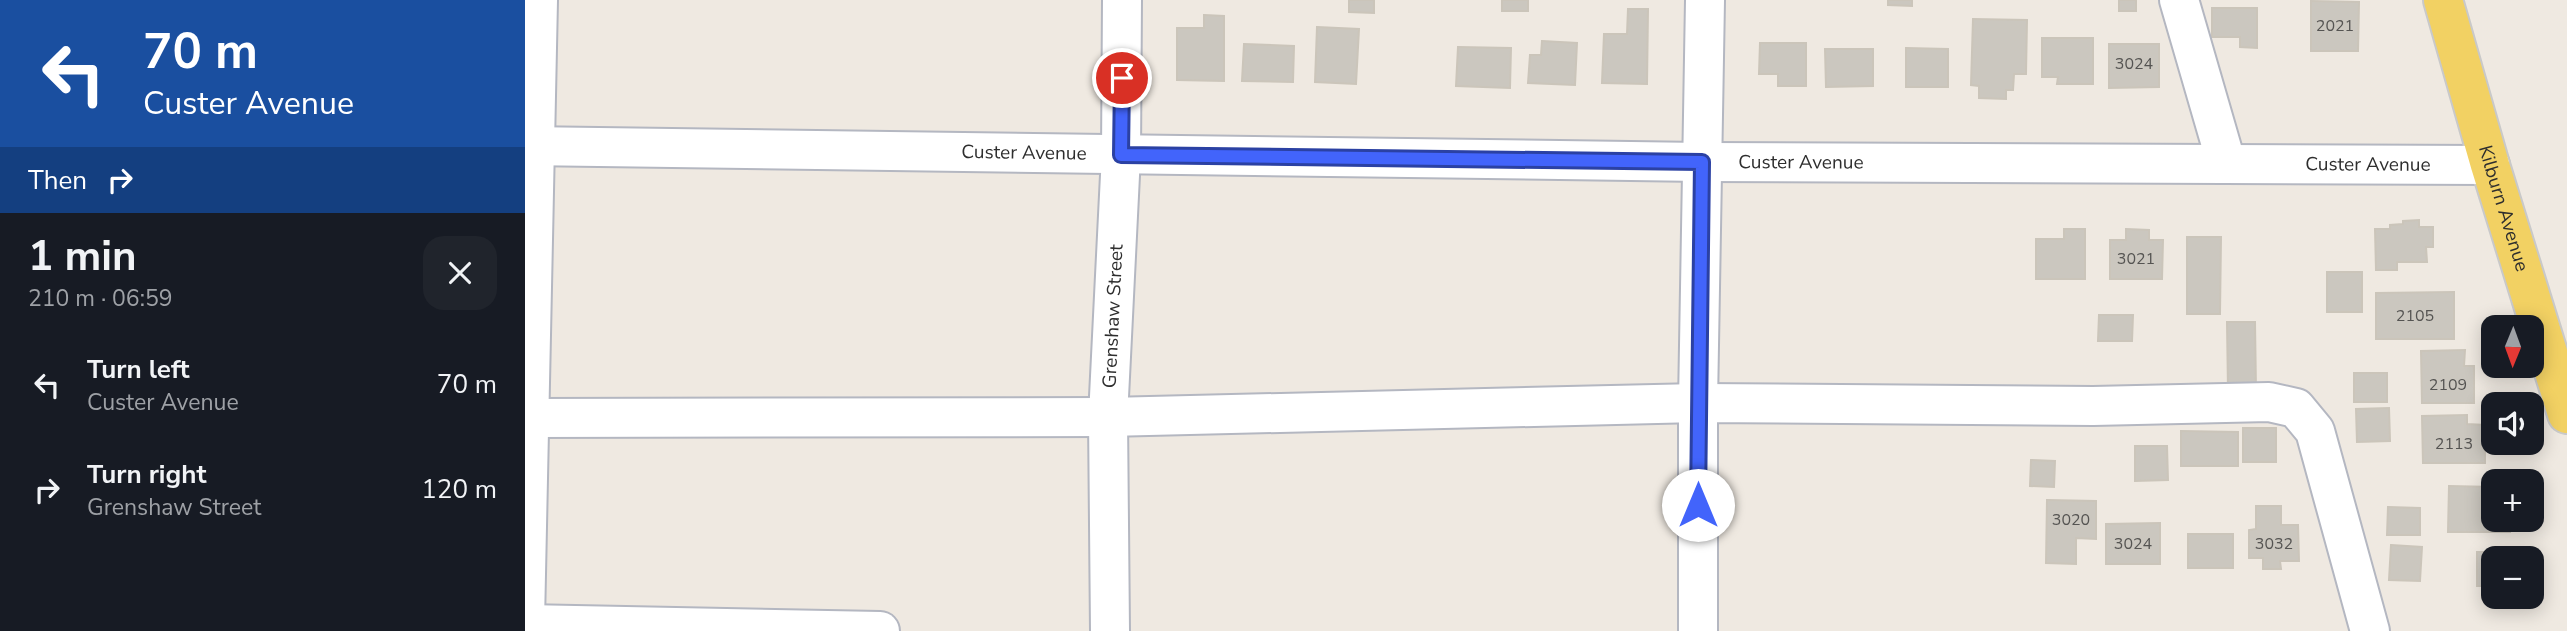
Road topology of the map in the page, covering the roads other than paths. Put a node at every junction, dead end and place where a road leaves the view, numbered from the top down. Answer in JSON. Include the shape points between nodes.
{"nodes":[{"id":1,"x":538,"y":0,"type":"edge"},
{"id":2,"x":1122,"y":0,"type":"edge"},
{"id":3,"x":1705,"y":0,"type":"edge"},
{"id":4,"x":2179,"y":0,"type":"edge"},
{"id":5,"x":2443,"y":0,"type":"edge"},
{"id":6,"x":531,"y":146,"type":"edge"},
{"id":7,"x":1121,"y":155,"type":"junction"},
{"id":8,"x":1702,"y":162,"type":"junction"},
{"id":9,"x":2226,"y":162,"type":"junction"},
{"id":10,"x":2490,"y":165,"type":"junction"},
{"id":11,"x":1698,"y":403,"type":"junction"},
{"id":12,"x":2567,"y":414,"type":"edge"},
{"id":13,"x":1108,"y":417,"type":"junction"},
{"id":14,"x":530,"y":418,"type":"junction"},
{"id":15,"x":525,"y":626,"type":"edge"},
{"id":16,"x":880,"y":631,"type":"edge"},
{"id":17,"x":1110,"y":631,"type":"edge"},
{"id":18,"x":1698,"y":631,"type":"edge"},
{"id":19,"x":2370,"y":631,"type":"edge"}],
"edges":[{"from":1,"to":6,"type":"street"},
{"from":2,"to":7,"type":"street","name":"Grenshaw Street"},
{"from":3,"to":8,"type":"street"},
{"from":4,"to":9,"type":"street"},
{"from":5,"to":10,"type":"main road","name":"Kilburn Avenue"},
{"from":6,"to":7,"type":"street","name":"Custer Avenue"},
{"from":6,"to":14,"type":"street"},
{"from":7,"to":8,"type":"street","name":"Custer Avenue"},
{"from":7,"to":13,"type":"street","name":"Grenshaw Street"},
{"from":8,"to":9,"type":"street","name":"Custer Avenue"},
{"from":8,"to":11,"type":"street"},
{"from":9,"to":10,"type":"street","name":"Custer Avenue"},
{"from":10,"to":12,"type":"main road","name":"Kilburn Avenue"},
{"from":11,"to":13,"type":"street"},
{"from":11,"to":18,"type":"street"},
{"from":11,"to":19,"type":"street","via":[[2284,404],[2304,415],[2315,431]]},
{"from":13,"to":14,"type":"street"},
{"from":13,"to":17,"type":"street","name":"Grenshaw Street"},
{"from":14,"to":15,"type":"street"},
{"from":15,"to":16,"type":"street"}]}
